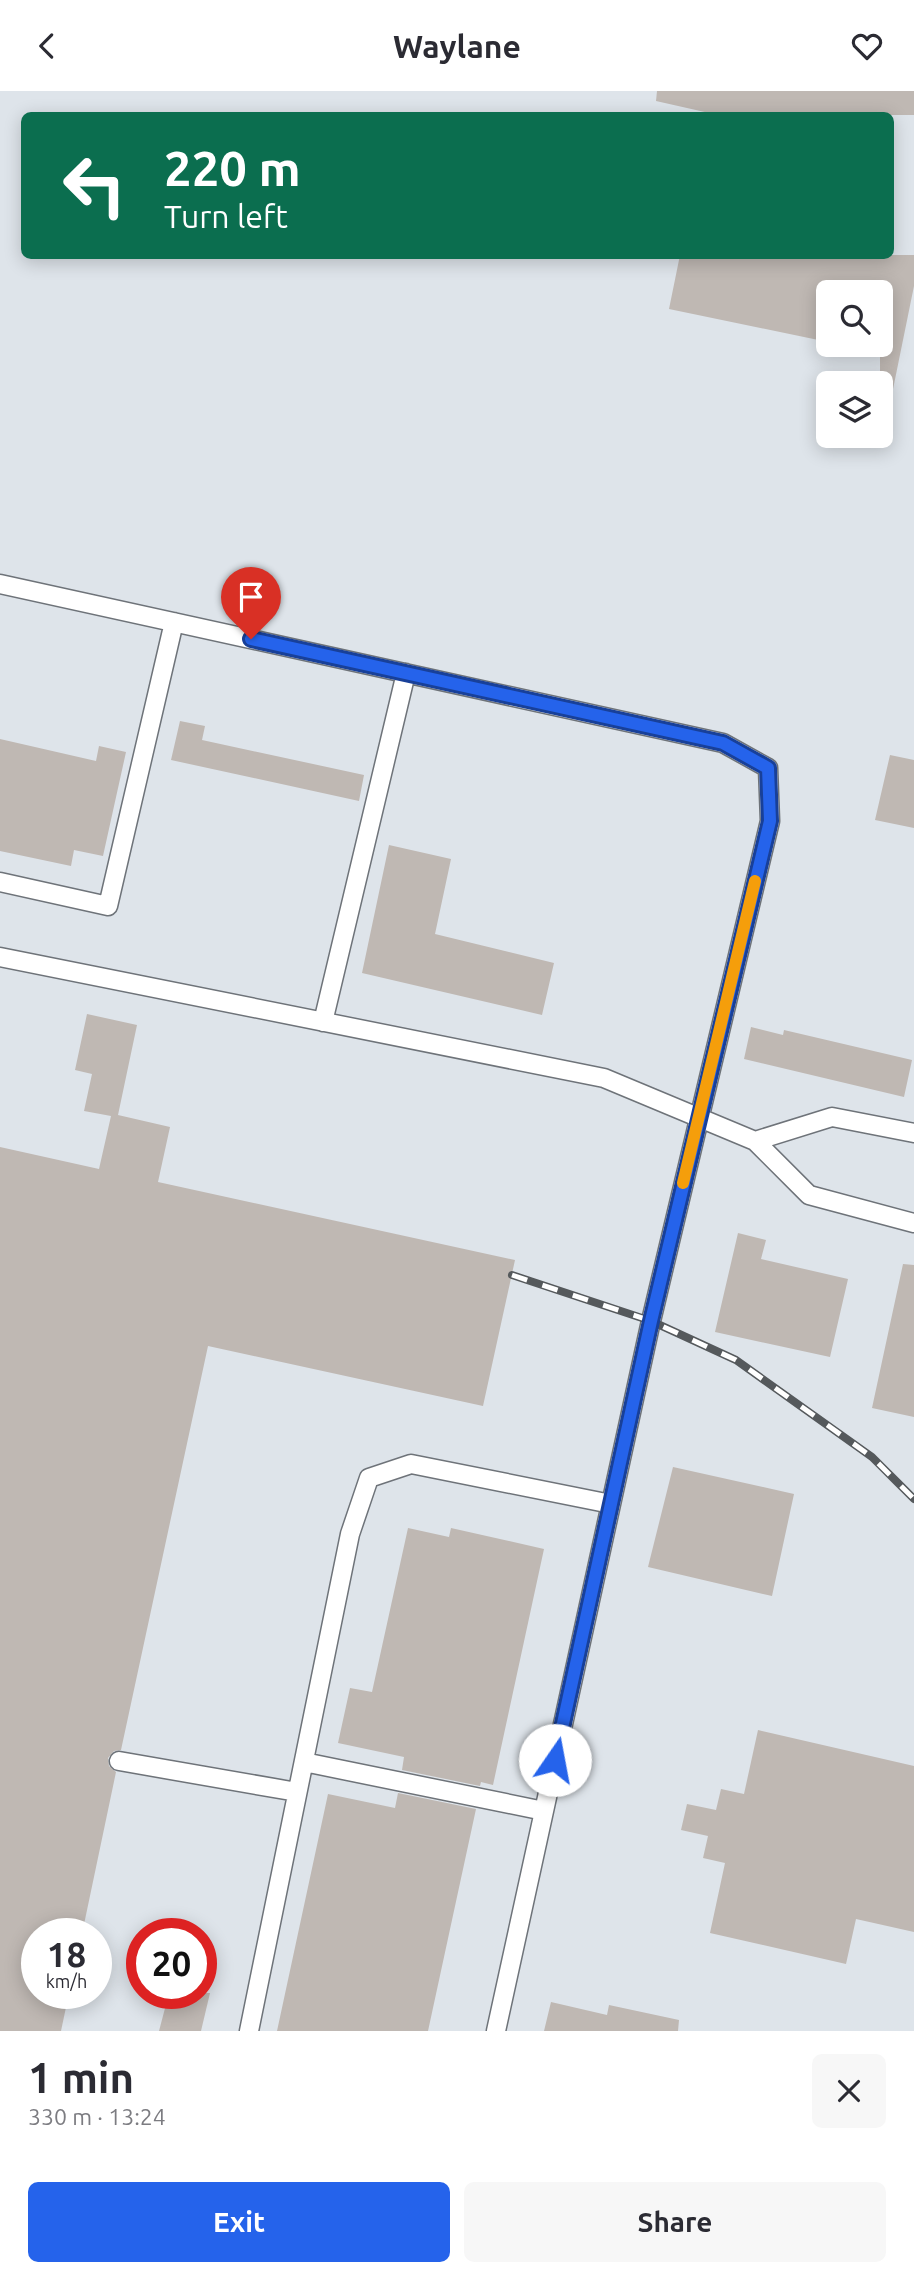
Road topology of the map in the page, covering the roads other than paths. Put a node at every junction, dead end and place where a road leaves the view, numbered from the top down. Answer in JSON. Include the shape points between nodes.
{"nodes":[{"id":1,"x":0,"y":585,"type":"edge"},
{"id":2,"x":174,"y":622,"type":"junction"},
{"id":3,"x":406,"y":674,"type":"junction"},
{"id":4,"x":0,"y":882,"type":"edge"},
{"id":5,"x":0,"y":957,"type":"edge"},
{"id":6,"x":323,"y":1022,"type":"junction"},
{"id":7,"x":698,"y":1117,"type":"junction"},
{"id":8,"x":914,"y":1133,"type":"edge"},
{"id":9,"x":755,"y":1141,"type":"junction"},
{"id":10,"x":914,"y":1223,"type":"edge"},
{"id":11,"x":611,"y":1504,"type":"junction"},
{"id":12,"x":118,"y":1761,"type":"dead end"},
{"id":13,"x":304,"y":1762,"type":"junction"},
{"id":14,"x":297,"y":1792,"type":"junction"},
{"id":15,"x":544,"y":1811,"type":"junction"},
{"id":16,"x":249,"y":2031,"type":"edge"},
{"id":17,"x":496,"y":2031,"type":"edge"}],
"edges":[{"from":1,"to":2,"type":"lane"},
{"from":2,"to":3,"type":"lane"},
{"from":2,"to":4,"type":"lane","via":[[108,906]]},
{"from":3,"to":6,"type":"lane"},
{"from":3,"to":7,"type":"lane","via":[[723,743],[768,768],[770,821]]},
{"from":5,"to":6,"type":"lane"},
{"from":6,"to":7,"type":"lane","via":[[604,1078]]},
{"from":7,"to":9,"type":"lane"},
{"from":7,"to":11,"type":"lane"},
{"from":8,"to":9,"type":"lane","via":[[832,1117]]},
{"from":9,"to":10,"type":"lane","via":[[809,1195]]},
{"from":11,"to":13,"type":"lane","via":[[411,1464],[369,1478],[350,1534]]},
{"from":11,"to":15,"type":"lane"},
{"from":12,"to":14,"type":"lane"},
{"from":13,"to":14,"type":"lane"},
{"from":13,"to":15,"type":"lane"},
{"from":14,"to":16,"type":"lane"},
{"from":15,"to":17,"type":"lane"}]}
